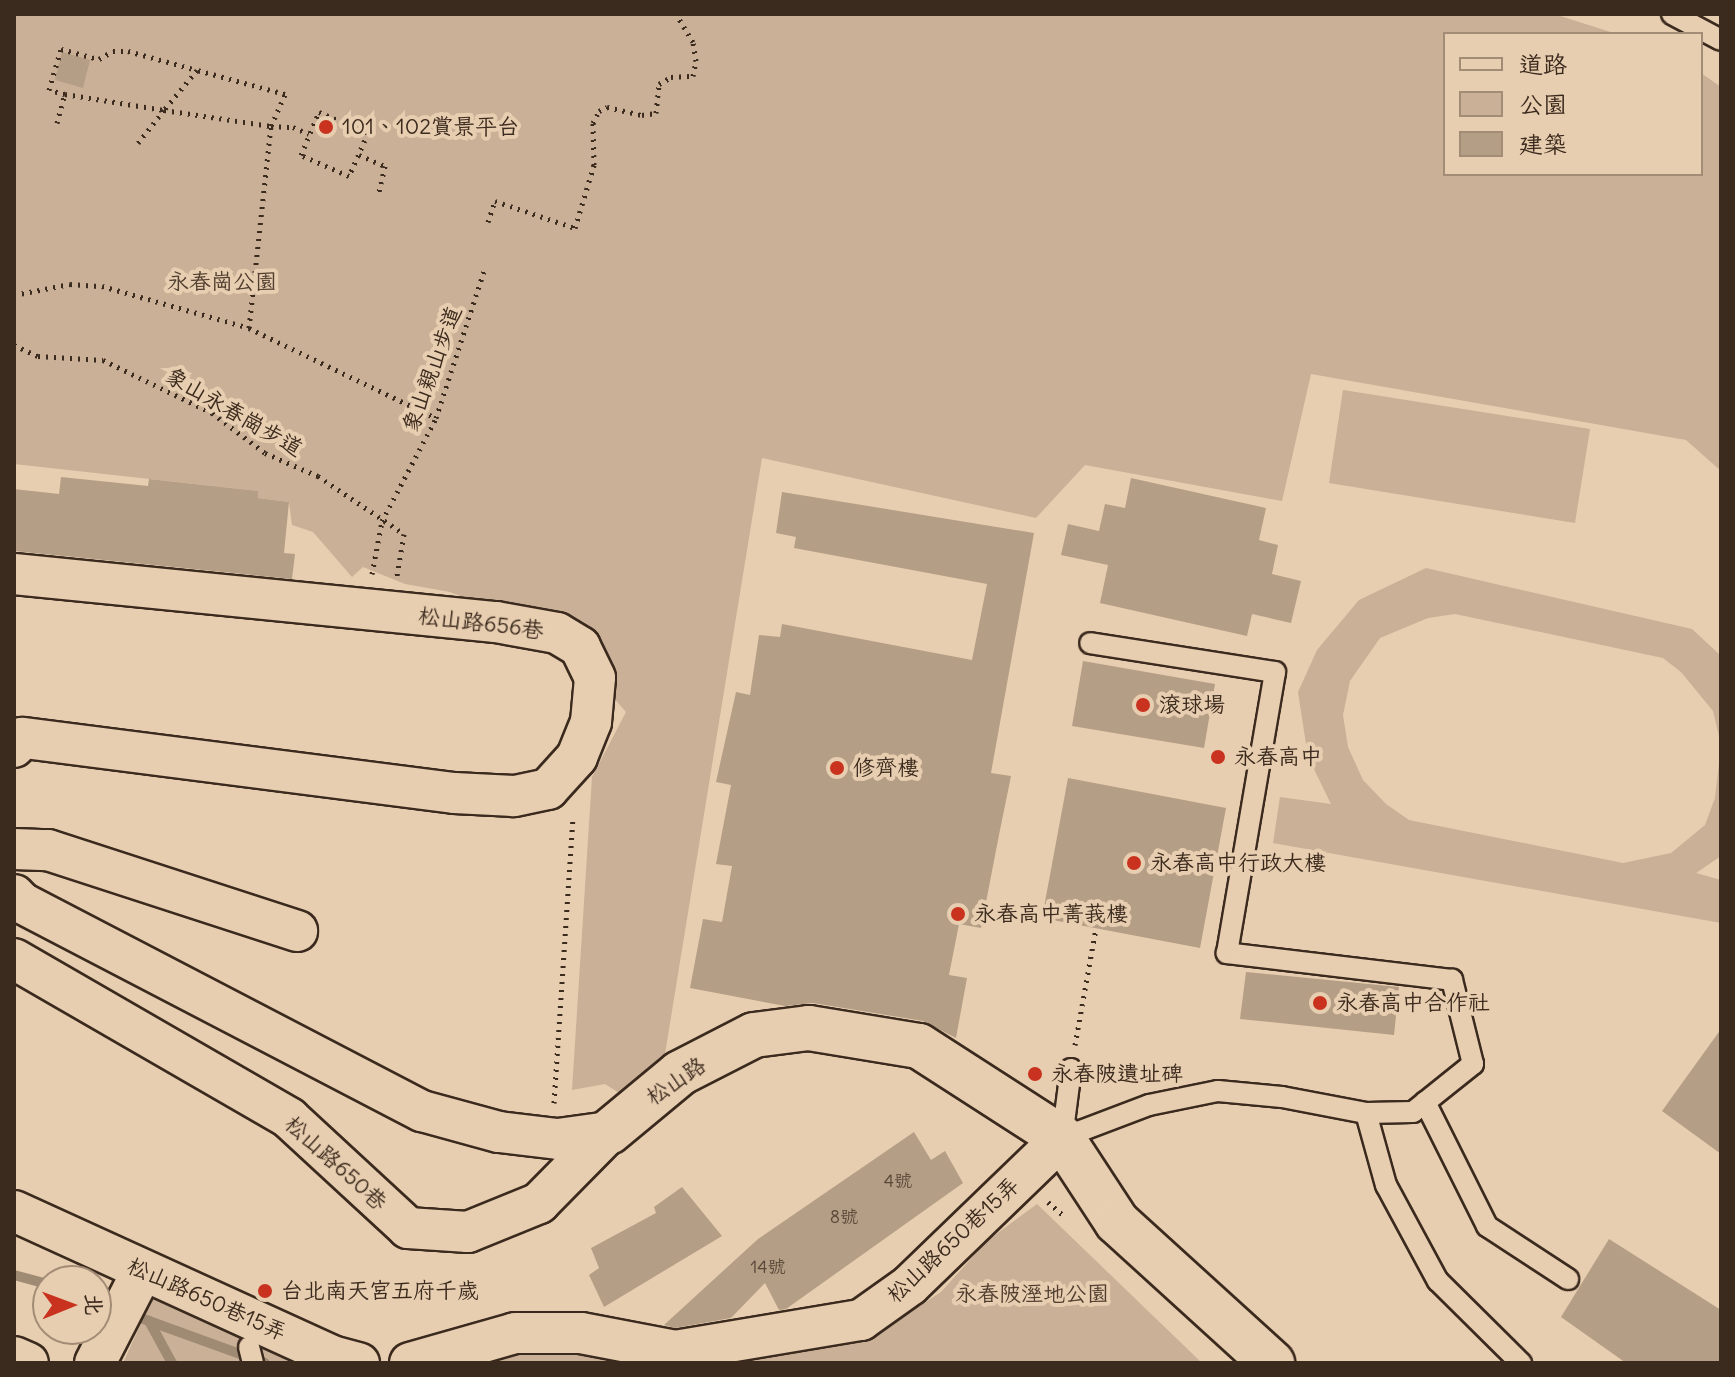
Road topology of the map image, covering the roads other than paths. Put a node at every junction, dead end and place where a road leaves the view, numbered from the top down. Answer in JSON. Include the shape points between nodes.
{"nodes":[{"id":1,"x":1672,"y":14,"type":"edge"},
{"id":2,"x":1721,"y":40,"type":"edge"},
{"id":3,"x":14,"y":574,"type":"edge"},
{"id":4,"x":1090,"y":643,"type":"dead end"},
{"id":5,"x":14,"y":747,"type":"edge"},
{"id":6,"x":14,"y":849,"type":"edge"},
{"id":7,"x":14,"y":895,"type":"edge"},
{"id":8,"x":297,"y":931,"type":"dead end"},
{"id":9,"x":14,"y":959,"type":"edge"},
{"id":10,"x":1071,"y":1069,"type":"road end"},
{"id":11,"x":1425,"y":1102,"type":"junction"},
{"id":12,"x":1366,"y":1113,"type":"junction"},
{"id":13,"x":609,"y":1132,"type":"junction"},
{"id":14,"x":1062,"y":1138,"type":"junction"},
{"id":15,"x":14,"y":1211,"type":"edge"},
{"id":16,"x":142,"y":1272,"type":"junction"},
{"id":17,"x":1568,"y":1279,"type":"dead end"},
{"id":18,"x":252,"y":1342,"type":"edge"},
{"id":19,"x":14,"y":1357,"type":"edge"},
{"id":20,"x":28,"y":1363,"type":"edge"},
{"id":21,"x":95,"y":1363,"type":"edge"},
{"id":22,"x":359,"y":1363,"type":"edge"},
{"id":23,"x":410,"y":1363,"type":"edge"},
{"id":24,"x":1272,"y":1363,"type":"edge"},
{"id":25,"x":1521,"y":1363,"type":"edge"}],
"edges":[{"from":1,"to":2,"type":"lane"},
{"from":3,"to":5,"type":"street","name":"松山路656巷","via":[[496,622],[557,633],[580,647],[595,678],[591,722],[577,757],[548,789],[514,796],[454,793],[22,738]]},
{"from":4,"to":11,"type":"lane","via":[[1275,672],[1227,953],[1452,980],[1473,1064]]},
{"from":6,"to":8,"type":"street","via":[[48,850]]},
{"from":7,"to":13,"type":"street","via":[[422,1111],[499,1132],[558,1139]]},
{"from":9,"to":13,"type":"street","name":"松山路650巷","via":[[289,1118],[408,1228],[468,1232],[539,1203]]},
{"from":10,"to":14,"type":"lane"},
{"from":11,"to":12,"type":"lane","via":[[1413,1112]]},
{"from":11,"to":17,"type":"lane","via":[[1487,1226]]},
{"from":12,"to":14,"type":"lane","via":[[1218,1091],[1149,1105]]},
{"from":12,"to":25,"type":"lane","via":[[1386,1185],[1438,1281]]},
{"from":13,"to":14,"type":"street","name":"松山路","via":[[680,1073],[754,1035],[809,1028],[919,1046]]},
{"from":14,"to":23,"type":"street","name":"松山路650巷15弄","via":[[910,1285],[861,1320],[675,1351],[581,1333],[515,1333]]},
{"from":14,"to":24,"type":"street","name":"松山路","via":[[1117,1222]]},
{"from":15,"to":16,"type":"street","name":"松山路650巷15弄"},
{"from":16,"to":18,"type":"street","name":"松山路650巷15弄"},
{"from":16,"to":21,"type":"street"},
{"from":18,"to":22,"type":"street","name":"松山路650巷15弄"},
{"from":19,"to":20,"type":"street"}]}
